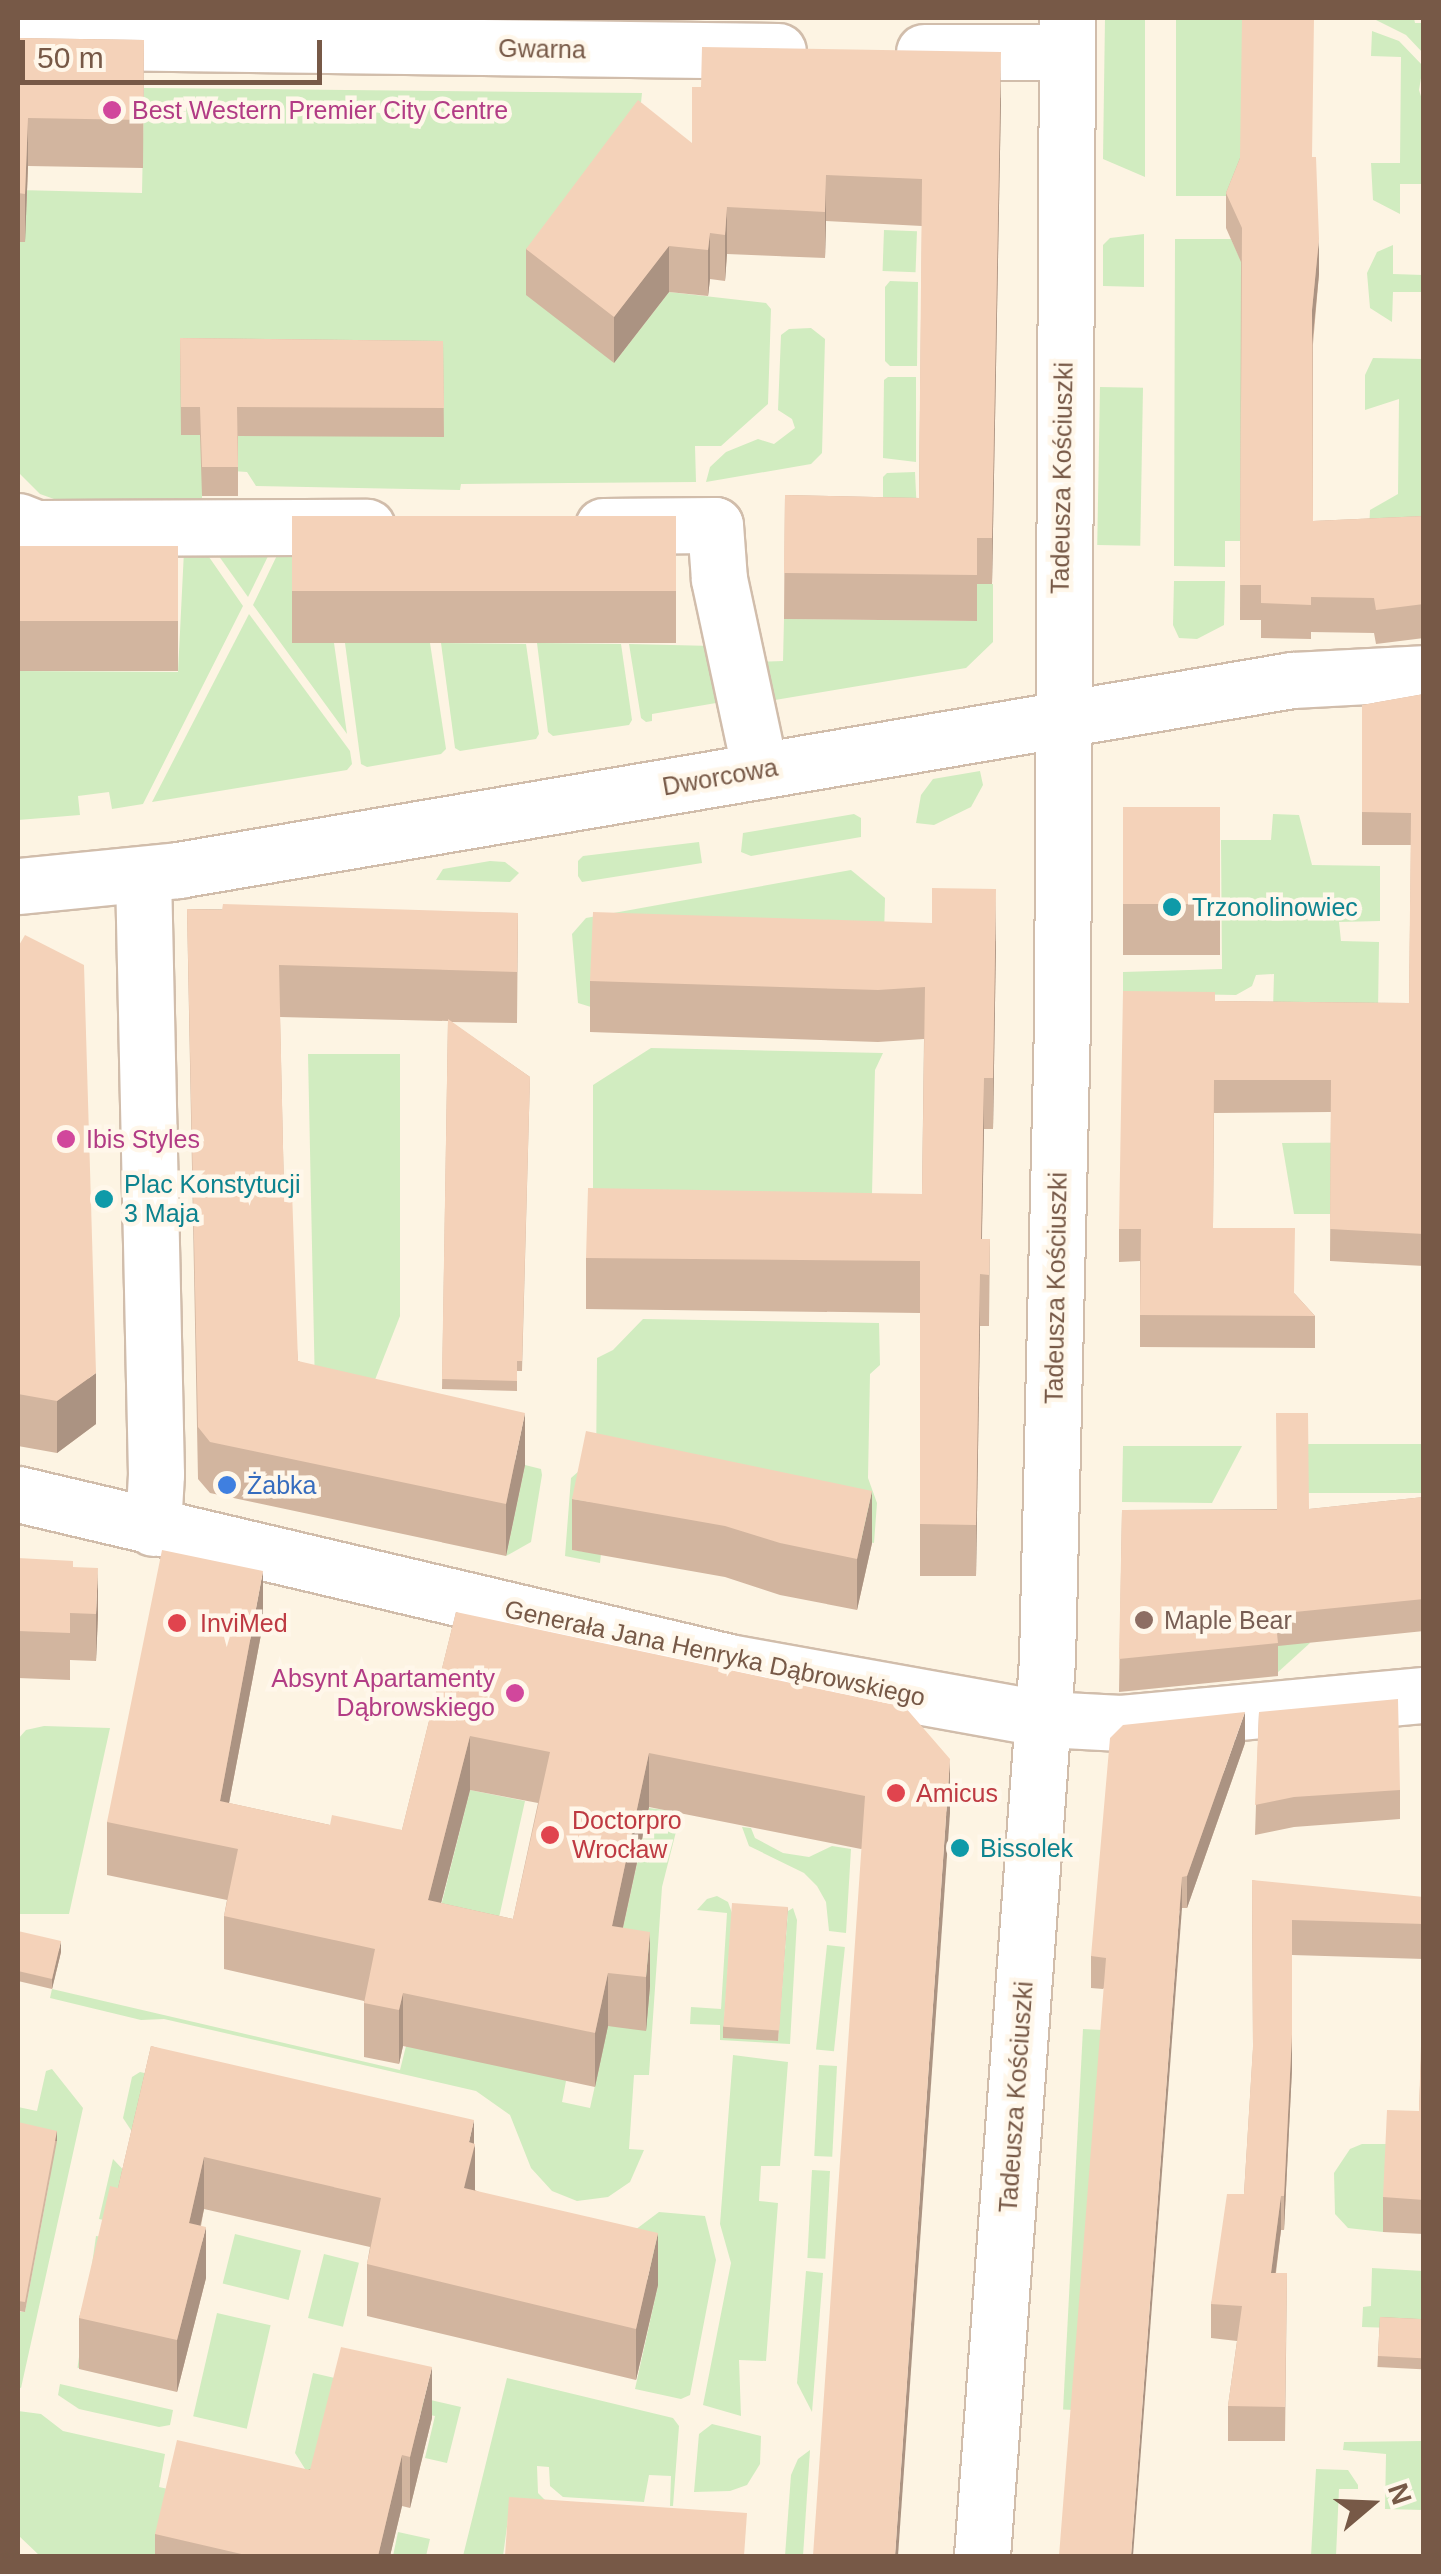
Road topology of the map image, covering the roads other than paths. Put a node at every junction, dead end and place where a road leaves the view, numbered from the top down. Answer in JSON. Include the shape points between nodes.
{"nodes":[{"id":1,"x":1066,"y":35,"type":"edge"},
{"id":2,"x":18,"y":41,"type":"edge"},
{"id":3,"x":18,"y":521,"type":"edge"},
{"id":4,"x":546,"y":526,"type":"edge"},
{"id":5,"x":409,"y":527,"type":"edge"},
{"id":6,"x":1424,"y":673,"type":"edge"},
{"id":7,"x":1063,"y":720,"type":"junction"},
{"id":8,"x":760,"y":771,"type":"junction"},
{"id":9,"x":143,"y":874,"type":"junction"},
{"id":10,"x":18,"y":886,"type":"edge"},
{"id":11,"x":18,"y":1494,"type":"edge"},
{"id":12,"x":153,"y":1528,"type":"junction"},
{"id":13,"x":1424,"y":1694,"type":"edge"},
{"id":14,"x":1045,"y":1719,"type":"junction"},
{"id":15,"x":982,"y":2556,"type":"edge"}],
"edges":[{"from":1,"to":2,"type":"street","name":"Gwarna","via":[[856,52]]},
{"from":1,"to":7,"type":"street","name":"Tadeusza Kościuszki"},
{"from":3,"to":5,"type":"street","via":[[36,528]]},
{"from":4,"to":8,"type":"street","via":[[715,525],[718,580]]},
{"from":6,"to":7,"type":"street","name":"Dworcowa","via":[[1292,680]]},
{"from":7,"to":8,"type":"street","name":"Dworcowa"},
{"from":7,"to":14,"type":"street","name":"Tadeusza Kościuszki"},
{"from":8,"to":9,"type":"street","name":"Dworcowa"},
{"from":9,"to":10,"type":"street","name":"Dworcowa"},
{"from":9,"to":12,"type":"street"},
{"from":11,"to":12,"type":"street","name":"Generała Jana Henryka Dąbrowskiego"},
{"from":12,"to":14,"type":"street","name":"Generała Jana Henryka Dąbrowskiego","via":[[729,1662]]},
{"from":13,"to":14,"type":"street","name":"Generała Jana Henryka Dąbrowskiego","via":[[1121,1723]]},
{"from":14,"to":15,"type":"street","name":"Tadeusza Kościuszki"}]}
